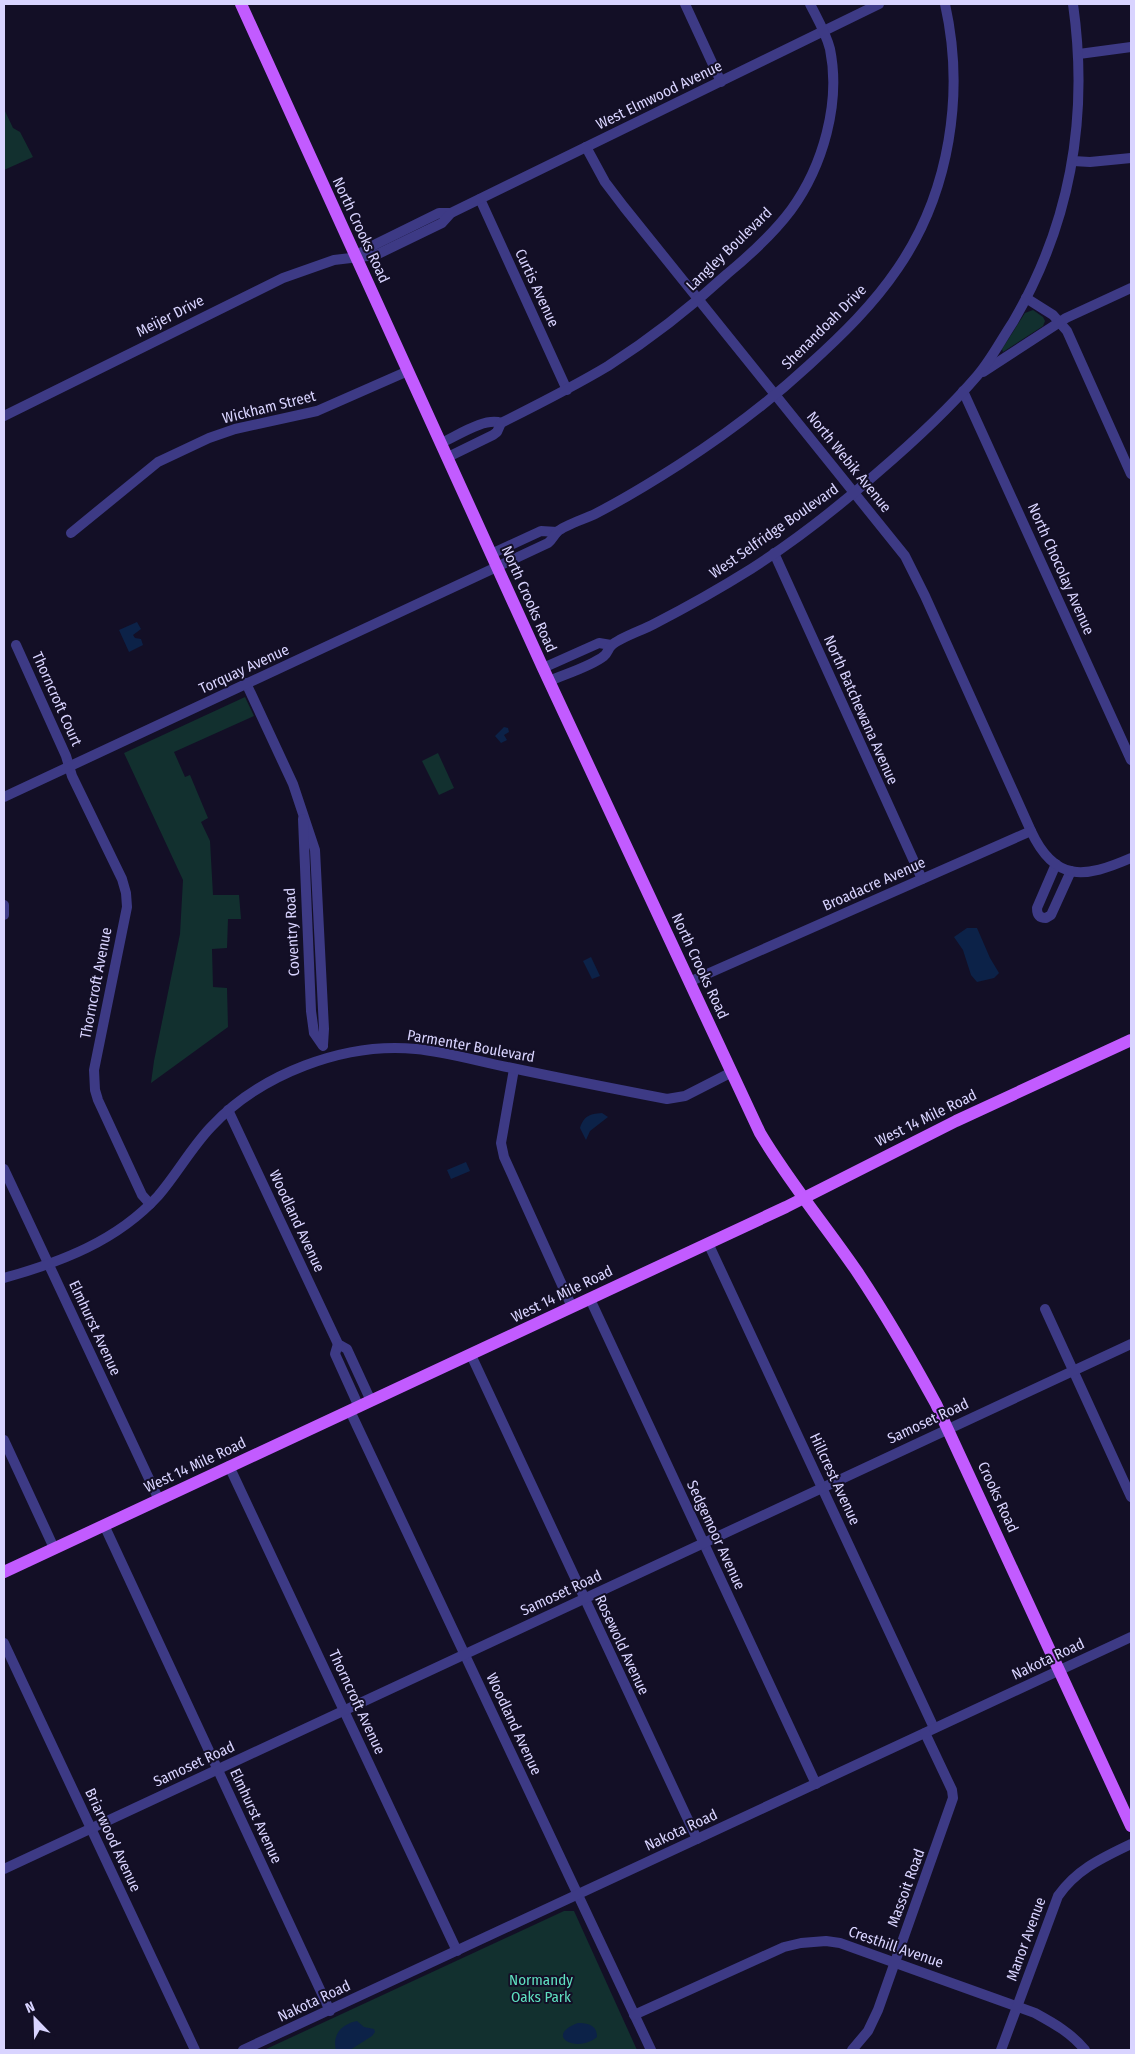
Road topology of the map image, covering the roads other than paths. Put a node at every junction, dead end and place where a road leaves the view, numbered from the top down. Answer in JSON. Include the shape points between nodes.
{"nodes":[{"id":1,"x":241,"y":4,"type":"edge"},
{"id":2,"x":685,"y":4,"type":"edge"},
{"id":3,"x":810,"y":4,"type":"edge"},
{"id":4,"x":879,"y":4,"type":"edge"},
{"id":5,"x":945,"y":4,"type":"edge"},
{"id":6,"x":1073,"y":4,"type":"edge"},
{"id":7,"x":823,"y":31,"type":"junction"},
{"id":8,"x":1131,"y":47,"type":"edge"},
{"id":9,"x":1079,"y":54,"type":"junction"},
{"id":10,"x":721,"y":82,"type":"junction"},
{"id":11,"x":586,"y":147,"type":"junction"},
{"id":12,"x":1131,"y":158,"type":"edge"},
{"id":13,"x":1073,"y":161,"type":"junction"},
{"id":14,"x":480,"y":199,"type":"junction"},
{"id":15,"x":355,"y":256,"type":"junction"},
{"id":16,"x":1131,"y":288,"type":"edge"},
{"id":17,"x":1026,"y":298,"type":"junction"},
{"id":18,"x":699,"y":299,"type":"junction"},
{"id":19,"x":1060,"y":322,"type":"junction"},
{"id":20,"x":408,"y":371,"type":"junction"},
{"id":21,"x":978,"y":375,"type":"junction"},
{"id":22,"x":567,"y":390,"type":"junction"},
{"id":23,"x":963,"y":391,"type":"junction"},
{"id":24,"x":775,"y":395,"type":"junction"},
{"id":25,"x":4,"y":416,"type":"edge"},
{"id":26,"x":501,"y":423,"type":"junction"},
{"id":27,"x":441,"y":442,"type":"junction"},
{"id":28,"x":448,"y":457,"type":"junction"},
{"id":29,"x":1131,"y":474,"type":"edge"},
{"id":30,"x":854,"y":493,"type":"junction"},
{"id":31,"x":558,"y":532,"type":"junction"},
{"id":32,"x":71,"y":533,"type":"dead end"},
{"id":33,"x":774,"y":553,"type":"junction"},
{"id":34,"x":491,"y":554,"type":"junction"},
{"id":35,"x":497,"y":568,"type":"junction"},
{"id":36,"x":16,"y":645,"type":"dead end"},
{"id":37,"x":611,"y":645,"type":"junction"},
{"id":38,"x":543,"y":668,"type":"junction"},
{"id":39,"x":549,"y":682,"type":"junction"},
{"id":40,"x":246,"y":684,"type":"junction"},
{"id":41,"x":1131,"y":760,"type":"edge"},
{"id":42,"x":70,"y":767,"type":"junction"},
{"id":43,"x":4,"y":797,"type":"edge"},
{"id":44,"x":1031,"y":831,"type":"junction"},
{"id":45,"x":1131,"y":858,"type":"edge"},
{"id":46,"x":1056,"y":864,"type":"junction"},
{"id":47,"x":1071,"y":871,"type":"junction"},
{"id":48,"x":922,"y":879,"type":"junction"},
{"id":49,"x":4,"y":905,"type":"edge"},
{"id":50,"x":4,"y":915,"type":"edge"},
{"id":51,"x":689,"y":982,"type":"junction"},
{"id":52,"x":1131,"y":1040,"type":"edge"},
{"id":53,"x":327,"y":1057,"type":"junction"},
{"id":54,"x":514,"y":1069,"type":"junction"},
{"id":55,"x":732,"y":1072,"type":"junction"},
{"id":56,"x":228,"y":1110,"type":"junction"},
{"id":57,"x":4,"y":1169,"type":"edge"},
{"id":58,"x":804,"y":1199,"type":"junction"},
{"id":59,"x":150,"y":1204,"type":"junction"},
{"id":60,"x":708,"y":1243,"type":"junction"},
{"id":61,"x":48,"y":1265,"type":"junction"},
{"id":62,"x":4,"y":1278,"type":"edge"},
{"id":63,"x":590,"y":1299,"type":"junction"},
{"id":64,"x":572,"y":1307,"type":"junction"},
{"id":65,"x":1045,"y":1309,"type":"dead end"},
{"id":66,"x":338,"y":1344,"type":"junction"},
{"id":67,"x":1131,"y":1344,"type":"edge"},
{"id":68,"x":471,"y":1355,"type":"junction"},
{"id":69,"x":1072,"y":1371,"type":"junction"},
{"id":70,"x":371,"y":1401,"type":"junction"},
{"id":71,"x":355,"y":1409,"type":"junction"},
{"id":72,"x":948,"y":1428,"type":"junction"},
{"id":73,"x":4,"y":1440,"type":"edge"},
{"id":74,"x":229,"y":1466,"type":"junction"},
{"id":75,"x":822,"y":1487,"type":"junction"},
{"id":76,"x":1131,"y":1497,"type":"edge"},
{"id":77,"x":159,"y":1500,"type":"junction"},
{"id":78,"x":104,"y":1525,"type":"junction"},
{"id":79,"x":704,"y":1544,"type":"junction"},
{"id":80,"x":54,"y":1548,"type":"junction"},
{"id":81,"x":4,"y":1572,"type":"edge"},
{"id":82,"x":584,"y":1599,"type":"junction"},
{"id":83,"x":1131,"y":1637,"type":"edge"},
{"id":84,"x":4,"y":1643,"type":"edge"},
{"id":85,"x":465,"y":1654,"type":"junction"},
{"id":86,"x":1060,"y":1670,"type":"junction"},
{"id":87,"x":344,"y":1710,"type":"junction"},
{"id":88,"x":929,"y":1730,"type":"junction"},
{"id":89,"x":218,"y":1769,"type":"junction"},
{"id":90,"x":816,"y":1784,"type":"junction"},
{"id":91,"x":1131,"y":1826,"type":"edge"},
{"id":92,"x":91,"y":1829,"type":"junction"},
{"id":93,"x":696,"y":1839,"type":"junction"},
{"id":94,"x":1131,"y":1844,"type":"edge"},
{"id":95,"x":4,"y":1869,"type":"edge"},
{"id":96,"x":578,"y":1894,"type":"junction"},
{"id":97,"x":457,"y":1952,"type":"junction"},
{"id":98,"x":895,"y":1962,"type":"junction"},
{"id":99,"x":1016,"y":2006,"type":"junction"},
{"id":100,"x":330,"y":2011,"type":"junction"},
{"id":101,"x":634,"y":2015,"type":"junction"},
{"id":102,"x":195,"y":2050,"type":"edge"},
{"id":103,"x":243,"y":2050,"type":"edge"},
{"id":104,"x":650,"y":2050,"type":"edge"},
{"id":105,"x":852,"y":2050,"type":"edge"},
{"id":106,"x":1001,"y":2050,"type":"edge"},
{"id":107,"x":1085,"y":2050,"type":"edge"}],
"edges":[{"from":1,"to":15,"type":"main road","name":"North Crooks Road"},
{"from":2,"to":10,"type":"street"},
{"from":3,"to":7,"type":"street","name":"Langley Boulevard"},
{"from":4,"to":7,"type":"street","name":"West Elmwood Avenue"},
{"from":5,"to":24,"type":"street","name":"Shenandoah Drive","via":[[952,49],[953,103],[946,155],[929,209],[899,267],[869,306]]},
{"from":6,"to":9,"type":"street","name":"West Selfridge Boulevard"},
{"from":7,"to":10,"type":"street","name":"West Elmwood Avenue"},
{"from":7,"to":18,"type":"street","name":"Langley Boulevard","via":[[831,55],[832,99],[824,143],[810,177],[780,224]]},
{"from":8,"to":9,"type":"street"},
{"from":9,"to":13,"type":"street","name":"West Selfridge Boulevard","via":[[1080,101]]},
{"from":10,"to":11,"type":"street","name":"West Elmwood Avenue"},
{"from":11,"to":14,"type":"street","name":"West Elmwood Avenue"},
{"from":11,"to":18,"type":"street","name":"North Webik Avenue","via":[[612,192]]},
{"from":12,"to":13,"type":"street"},
{"from":13,"to":17,"type":"street","name":"West Selfridge Boulevard","via":[[1058,222]]},
{"from":14,"to":15,"type":"street","name":"West Elmwood Avenue","via":[[451,213],[439,213]]},
{"from":14,"to":22,"type":"street","name":"Curtis Avenue"},
{"from":15,"to":20,"type":"main road","name":"North Crooks Road"},
{"from":15,"to":25,"type":"street","name":"Meijer Drive","via":[[318,264],[283,278]]},
{"from":16,"to":19,"type":"street"},
{"from":17,"to":19,"type":"street"},
{"from":17,"to":21,"type":"street","name":"West Selfridge Boulevard"},
{"from":18,"to":22,"type":"street","name":"Langley Boulevard","via":[[628,352]]},
{"from":18,"to":24,"type":"street","name":"North Webik Avenue"},
{"from":19,"to":21,"type":"street"},
{"from":19,"to":29,"type":"street","via":[[1067,331]]},
{"from":20,"to":27,"type":"main road","name":"North Crooks Road"},
{"from":20,"to":32,"type":"street","name":"Wickham Street","via":[[317,412],[235,429],[158,462]]},
{"from":21,"to":23,"type":"street","name":"West Selfridge Boulevard"},
{"from":22,"to":26,"type":"street","name":"Langley Boulevard"},
{"from":23,"to":30,"type":"street","name":"West Selfridge Boulevard"},
{"from":23,"to":41,"type":"street","name":"North Chocolay Avenue"},
{"from":24,"to":30,"type":"street","name":"North Webik Avenue"},
{"from":24,"to":31,"type":"street","name":"Shenandoah Drive","via":[[725,434],[651,482]]},
{"from":26,"to":27,"type":"street","name":"Langley Boulevard","via":[[487,422]]},
{"from":26,"to":28,"type":"street","name":"Langley Boulevard","via":[[494,435]]},
{"from":27,"to":28,"type":"main road","name":"North Crooks Road"},
{"from":28,"to":34,"type":"main road","name":"North Crooks Road"},
{"from":30,"to":33,"type":"street","name":"West Selfridge Boulevard"},
{"from":30,"to":44,"type":"street","name":"North Webik Avenue","via":[[911,567]]},
{"from":31,"to":34,"type":"street","name":"Shenandoah Drive","via":[[541,530]]},
{"from":31,"to":35,"type":"street","name":"Shenandoah Drive","via":[[548,543]]},
{"from":33,"to":37,"type":"street","name":"West Selfridge Boulevard","via":[[681,610]]},
{"from":33,"to":48,"type":"street","name":"North Batchewana Avenue"},
{"from":34,"to":35,"type":"main road","name":"North Crooks Road"},
{"from":35,"to":38,"type":"main road","name":"North Crooks Road"},
{"from":35,"to":40,"type":"street","name":"Torquay Avenue"},
{"from":36,"to":42,"type":"street","name":"Thorncroft Court"},
{"from":37,"to":38,"type":"street","name":"West Selfridge Boulevard","via":[[600,643]]},
{"from":37,"to":39,"type":"street","name":"West Selfridge Boulevard","via":[[603,657]]},
{"from":38,"to":39,"type":"main road","name":"North Crooks Road"},
{"from":39,"to":51,"type":"main road","name":"North Crooks Road"},
{"from":40,"to":42,"type":"street","name":"Torquay Avenue"},
{"from":40,"to":53,"type":"street","name":"Coventry Road","via":[[293,784],[315,850],[323,1045]]},
{"from":42,"to":43,"type":"street","name":"Torquay Avenue"},
{"from":42,"to":59,"type":"street","name":"Thorncroft Avenue","via":[[126,893],[127,907],[94,1070],[95,1090],[142,1195]]},
{"from":44,"to":46,"type":"street","via":[[1044,854]]},
{"from":44,"to":48,"type":"street","name":"Broadacre Avenue"},
{"from":45,"to":47,"type":"street","via":[[1097,872]]},
{"from":46,"to":47,"type":"street"},
{"from":46,"to":47,"type":"street","via":[[1037,908],[1040,917],[1051,915]]},
{"from":48,"to":51,"type":"street","name":"Broadacre Avenue"},
{"from":49,"to":50,"type":"street"},
{"from":51,"to":55,"type":"main road","name":"North Crooks Road"},
{"from":52,"to":58,"type":"main road","name":"West 14 Mile Road","via":[[956,1121]]},
{"from":53,"to":54,"type":"street","name":"Parmenter Boulevard","via":[[362,1050],[416,1049]]},
{"from":53,"to":56,"type":"street","name":"Parmenter Boulevard","via":[[287,1073]]},
{"from":54,"to":55,"type":"street","name":"Parmenter Boulevard","via":[[667,1099],[685,1096]]},
{"from":54,"to":64,"type":"street","via":[[501,1143],[504,1157]]},
{"from":55,"to":58,"type":"main road","name":"North Crooks Road","via":[[764,1140]]},
{"from":56,"to":59,"type":"street","name":"Parmenter Boulevard"},
{"from":56,"to":66,"type":"street","name":"Woodland Avenue"},
{"from":57,"to":61,"type":"street","name":"Elmhurst Avenue"},
{"from":58,"to":60,"type":"main road","name":"West 14 Mile Road"},
{"from":58,"to":72,"type":"main road","name":"Crooks Road","via":[[859,1275],[922,1378]]},
{"from":59,"to":61,"type":"street","name":"Parmenter Boulevard","via":[[97,1244]]},
{"from":60,"to":63,"type":"main road","name":"West 14 Mile Road"},
{"from":60,"to":75,"type":"street","name":"Hillcrest Avenue"},
{"from":61,"to":62,"type":"street","name":"Parmenter Boulevard"},
{"from":61,"to":77,"type":"street","name":"Elmhurst Avenue"},
{"from":63,"to":64,"type":"main road","name":"West 14 Mile Road"},
{"from":63,"to":79,"type":"street","name":"Sedgemoor Avenue"},
{"from":64,"to":68,"type":"main road","name":"West 14 Mile Road"},
{"from":65,"to":69,"type":"street"},
{"from":66,"to":70,"type":"street","name":"Woodland Avenue","via":[[346,1349]]},
{"from":66,"to":71,"type":"street","name":"Woodland Avenue","via":[[335,1354]]},
{"from":67,"to":69,"type":"street","name":"Samoset Road"},
{"from":68,"to":70,"type":"main road","name":"West 14 Mile Road"},
{"from":68,"to":82,"type":"street","name":"Rosewold Avenue"},
{"from":69,"to":72,"type":"street","name":"Samoset Road"},
{"from":69,"to":76,"type":"street"},
{"from":70,"to":71,"type":"main road","name":"West 14 Mile Road"},
{"from":71,"to":74,"type":"main road","name":"West 14 Mile Road"},
{"from":71,"to":85,"type":"street","name":"Woodland Avenue"},
{"from":72,"to":75,"type":"street","name":"Samoset Road"},
{"from":72,"to":86,"type":"main road","name":"Crooks Road"},
{"from":73,"to":80,"type":"street"},
{"from":74,"to":77,"type":"main road","name":"West 14 Mile Road"},
{"from":74,"to":87,"type":"street","name":"Thorncroft Avenue"},
{"from":75,"to":79,"type":"street","name":"Samoset Road"},
{"from":75,"to":88,"type":"street","name":"Hillcrest Avenue"},
{"from":77,"to":78,"type":"main road","name":"West 14 Mile Road"},
{"from":78,"to":80,"type":"main road","name":"West 14 Mile Road"},
{"from":78,"to":89,"type":"street","name":"Elmhurst Avenue"},
{"from":79,"to":82,"type":"street","name":"Samoset Road"},
{"from":79,"to":90,"type":"street","name":"Sedgemoor Avenue"},
{"from":80,"to":81,"type":"main road","name":"West 14 Mile Road"},
{"from":82,"to":85,"type":"street","name":"Samoset Road"},
{"from":82,"to":93,"type":"street","name":"Rosewold Avenue"},
{"from":83,"to":86,"type":"street","name":"Nakota Road"},
{"from":84,"to":92,"type":"street","name":"Briarwood Avenue"},
{"from":85,"to":87,"type":"street","name":"Samoset Road"},
{"from":85,"to":96,"type":"street","name":"Woodland Avenue"},
{"from":86,"to":88,"type":"street","name":"Nakota Road"},
{"from":86,"to":91,"type":"main road","name":"Crooks Road"},
{"from":87,"to":89,"type":"street","name":"Samoset Road"},
{"from":87,"to":97,"type":"street","name":"Thorncroft Avenue"},
{"from":88,"to":90,"type":"street","name":"Nakota Road"},
{"from":88,"to":98,"type":"street","name":"Massoit Road","via":[[953,1798]]},
{"from":89,"to":92,"type":"street","name":"Samoset Road"},
{"from":89,"to":100,"type":"street","name":"Elmhurst Avenue"},
{"from":90,"to":93,"type":"street","name":"Nakota Road"},
{"from":92,"to":95,"type":"street","name":"Samoset Road"},
{"from":92,"to":102,"type":"street","name":"Briarwood Avenue"},
{"from":93,"to":96,"type":"street","name":"Nakota Road"},
{"from":94,"to":99,"type":"street","name":"Manor Avenue","via":[[1086,1866],[1064,1887],[1054,1904]]},
{"from":96,"to":97,"type":"street","name":"Nakota Road"},
{"from":96,"to":101,"type":"street","name":"Woodland Avenue"},
{"from":97,"to":100,"type":"street","name":"Nakota Road"},
{"from":98,"to":99,"type":"street","name":"Cresthill Avenue"},
{"from":98,"to":101,"type":"street","name":"Cresthill Avenue","via":[[840,1943],[801,1943],[784,1947]]},
{"from":98,"to":105,"type":"street","name":"Massoit Road","via":[[868,2031]]},
{"from":99,"to":106,"type":"street","name":"Manor Avenue"},
{"from":99,"to":107,"type":"street","name":"Cresthill Avenue","via":[[1058,2025]]},
{"from":100,"to":103,"type":"street","name":"Nakota Road"},
{"from":101,"to":104,"type":"street","name":"Woodland Avenue"}]}
